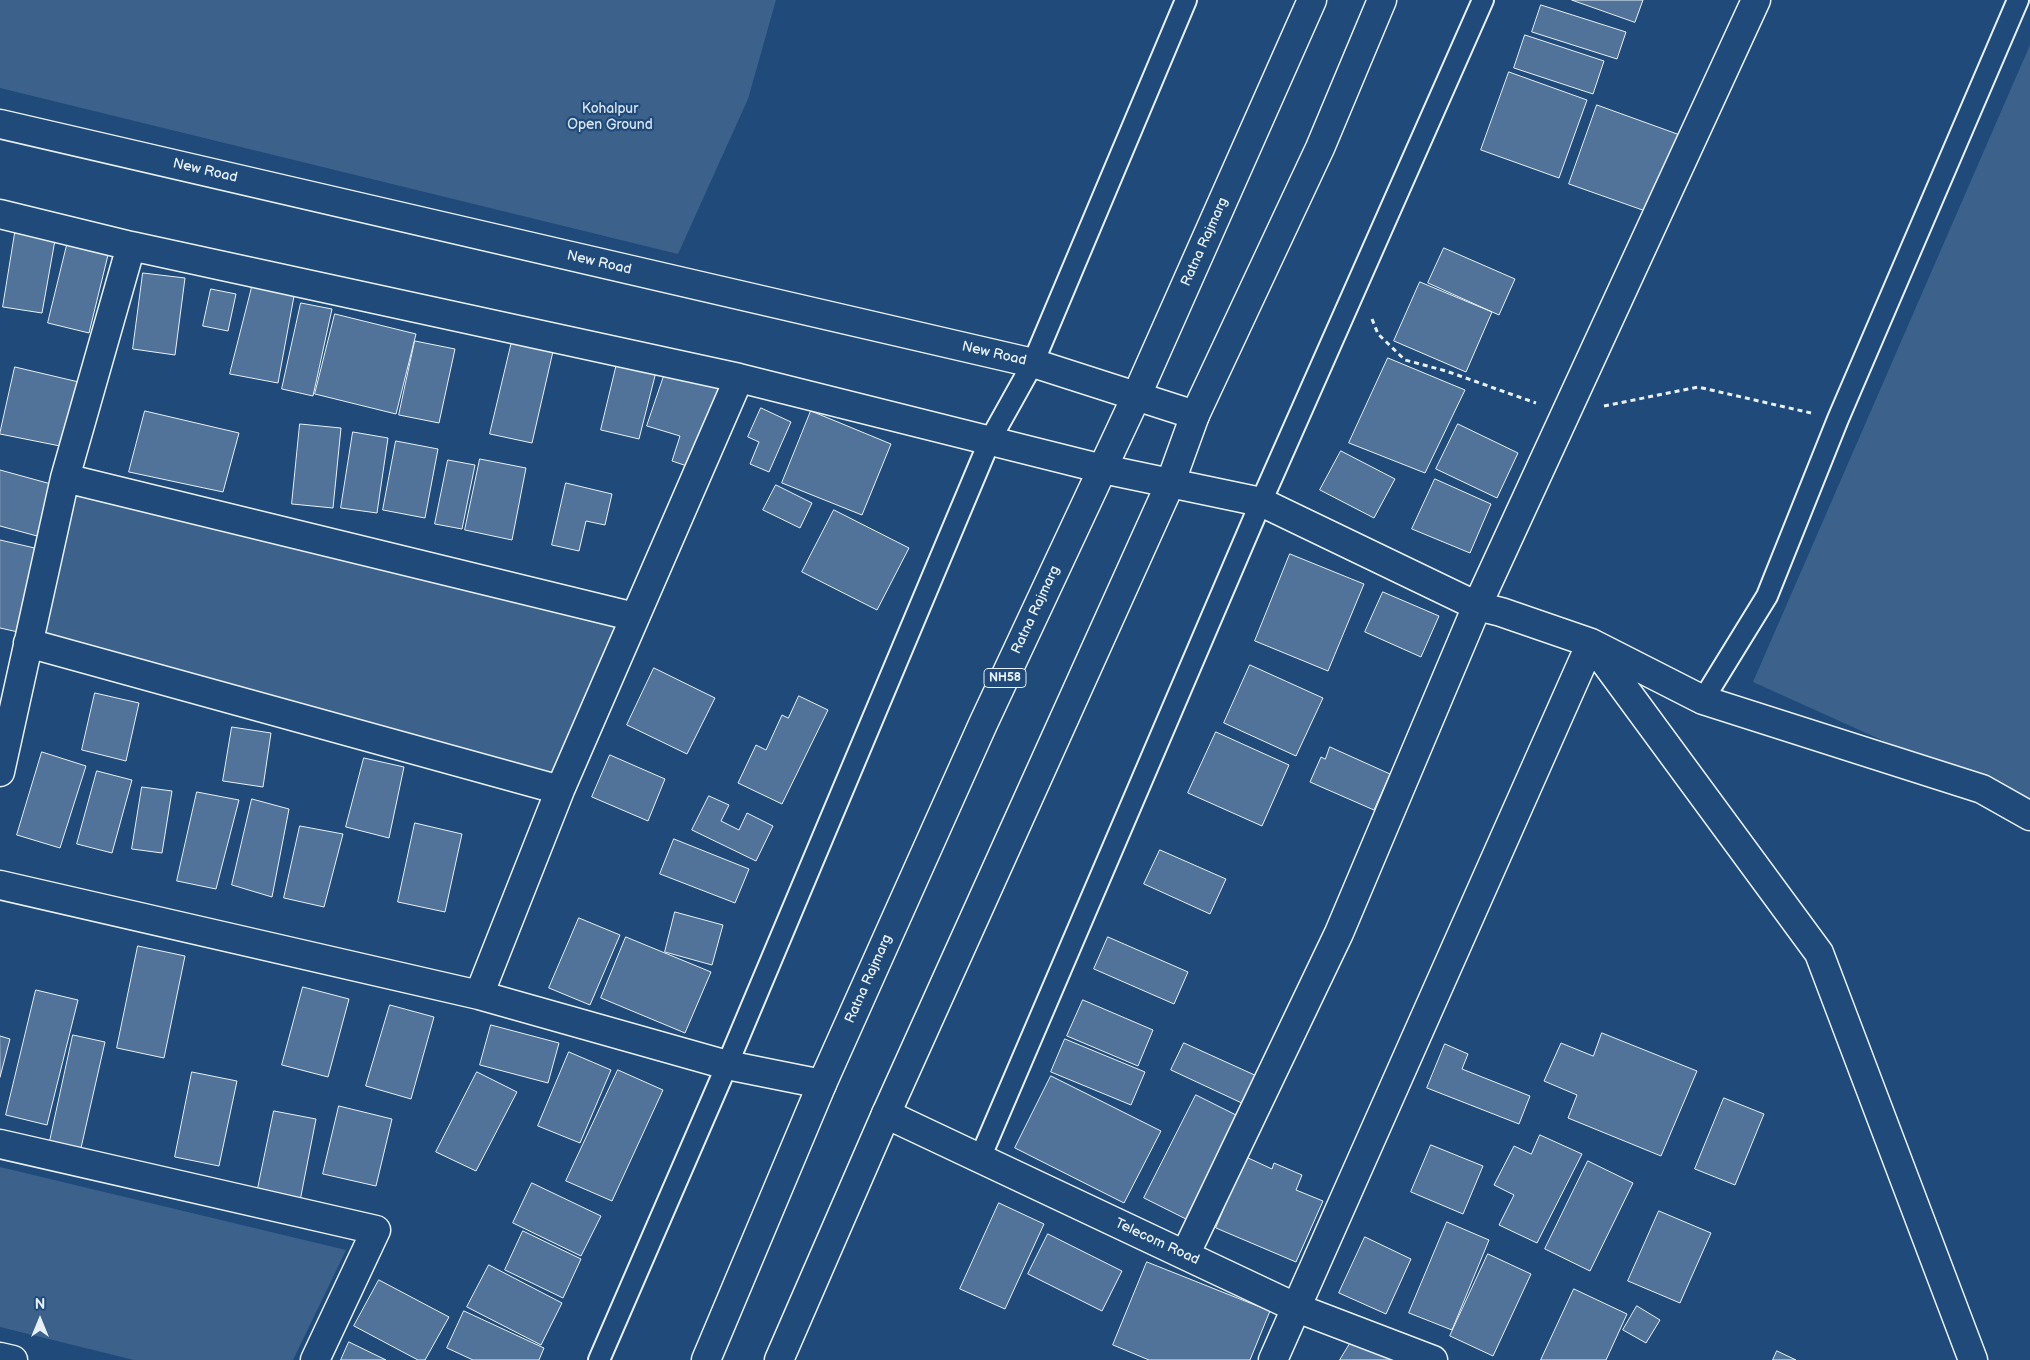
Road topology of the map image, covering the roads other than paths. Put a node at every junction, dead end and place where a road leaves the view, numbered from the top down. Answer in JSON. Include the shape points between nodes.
{"nodes":[{"id":1,"x":1186,"y":0,"type":"edge"},
{"id":2,"x":1312,"y":0,"type":"edge"},
{"id":3,"x":1382,"y":0,"type":"edge"},
{"id":4,"x":1483,"y":0,"type":"edge"},
{"id":5,"x":1756,"y":0,"type":"edge"},
{"id":6,"x":2018,"y":0,"type":"edge"},
{"id":7,"x":0,"y":124,"type":"edge"},
{"id":8,"x":0,"y":214,"type":"edge"},
{"id":9,"x":131,"y":246,"type":"junction"},
{"id":10,"x":1033,"y":363,"type":"junction"},
{"id":11,"x":739,"y":378,"type":"junction"},
{"id":12,"x":1136,"y":397,"type":"junction"},
{"id":13,"x":1195,"y":415,"type":"junction"},
{"id":14,"x":990,"y":440,"type":"junction"},
{"id":15,"x":1103,"y":469,"type":"junction"},
{"id":16,"x":65,"y":478,"type":"junction"},
{"id":17,"x":1170,"y":484,"type":"junction"},
{"id":18,"x":1261,"y":502,"type":"junction"},
{"id":19,"x":1477,"y":606,"type":"junction"},
{"id":20,"x":635,"y":617,"type":"junction"},
{"id":21,"x":28,"y":643,"type":"junction"},
{"id":22,"x":1591,"y":643,"type":"junction"},
{"id":23,"x":1703,"y":700,"type":"junction"},
{"id":24,"x":0,"y":772,"type":"edge"},
{"id":25,"x":560,"y":790,"type":"junction"},
{"id":26,"x":2030,"y":816,"type":"edge"},
{"id":27,"x":0,"y":885,"type":"edge"},
{"id":28,"x":479,"y":995,"type":"junction"},
{"id":29,"x":727,"y":1065,"type":"junction"},
{"id":30,"x":822,"y":1084,"type":"junction"},
{"id":31,"x":886,"y":1114,"type":"junction"},
{"id":32,"x":0,"y":1144,"type":"edge"},
{"id":33,"x":980,"y":1158,"type":"junction"},
{"id":34,"x":1186,"y":1255,"type":"junction"},
{"id":35,"x":1297,"y":1308,"type":"junction"},
{"id":36,"x":0,"y":1357,"type":"edge"},
{"id":37,"x":13,"y":1360,"type":"edge"},
{"id":38,"x":315,"y":1360,"type":"edge"},
{"id":39,"x":599,"y":1360,"type":"edge"},
{"id":40,"x":706,"y":1360,"type":"edge"},
{"id":41,"x":779,"y":1360,"type":"edge"},
{"id":42,"x":1272,"y":1360,"type":"edge"},
{"id":43,"x":1433,"y":1360,"type":"edge"},
{"id":44,"x":1972,"y":1360,"type":"edge"}],
"edges":[{"from":1,"to":10,"type":"lane"},
{"from":2,"to":12,"type":"main road","name":"Ratna Rajmarg","number":"NH58"},
{"from":3,"to":13,"type":"main road","via":[[1320,148]]},
{"from":4,"to":18,"type":"lane"},
{"from":5,"to":19,"type":"main road"},
{"from":6,"to":23,"type":"lane","via":[[1838,419],[1767,596]]},
{"from":7,"to":10,"type":"main road","name":"New Road"},
{"from":8,"to":9,"type":"main road"},
{"from":9,"to":11,"type":"main road"},
{"from":9,"to":16,"type":"main road"},
{"from":10,"to":12,"type":"main road","name":"New Road"},
{"from":10,"to":14,"type":"lane"},
{"from":11,"to":14,"type":"main road"},
{"from":11,"to":20,"type":"main road"},
{"from":12,"to":13,"type":"main road","name":"New Road"},
{"from":12,"to":15,"type":"main road","name":"Ratna Rajmarg","number":"NH58"},
{"from":13,"to":17,"type":"main road"},
{"from":14,"to":15,"type":"main road"},
{"from":14,"to":29,"type":"lane"},
{"from":15,"to":17,"type":"main road"},
{"from":15,"to":30,"type":"main road","name":"Ratna Rajmarg","number":"NH58","via":[[983,724]]},
{"from":16,"to":20,"type":"main road"},
{"from":16,"to":21,"type":"main road"},
{"from":17,"to":18,"type":"main road"},
{"from":17,"to":31,"type":"main road"},
{"from":18,"to":19,"type":"main road"},
{"from":18,"to":33,"type":"lane"},
{"from":19,"to":22,"type":"main road"},
{"from":19,"to":34,"type":"main road","via":[[1339,933]]},
{"from":20,"to":25,"type":"main road"},
{"from":21,"to":24,"type":"main road"},
{"from":21,"to":25,"type":"main road"},
{"from":22,"to":23,"type":"main road"},
{"from":22,"to":35,"type":"main road"},
{"from":22,"to":44,"type":"main road","via":[[1819,953]]},
{"from":23,"to":26,"type":"main road","via":[[1982,789]]},
{"from":25,"to":28,"type":"main road"},
{"from":27,"to":28,"type":"main road"},
{"from":28,"to":29,"type":"main road"},
{"from":29,"to":30,"type":"main road"},
{"from":29,"to":39,"type":"lane"},
{"from":30,"to":40,"type":"main road","name":"Ratna Rajmarg","number":"NH58"},
{"from":31,"to":33,"type":"main road","name":"Telecom Road"},
{"from":31,"to":41,"type":"main road"},
{"from":32,"to":38,"type":"main road","via":[[376,1230]]},
{"from":33,"to":34,"type":"main road","name":"Telecom Road"},
{"from":34,"to":35,"type":"main road","name":"Telecom Road"},
{"from":35,"to":42,"type":"main road"},
{"from":35,"to":43,"type":"main road","name":"Telecom Road"},
{"from":36,"to":37,"type":"main road"}]}
